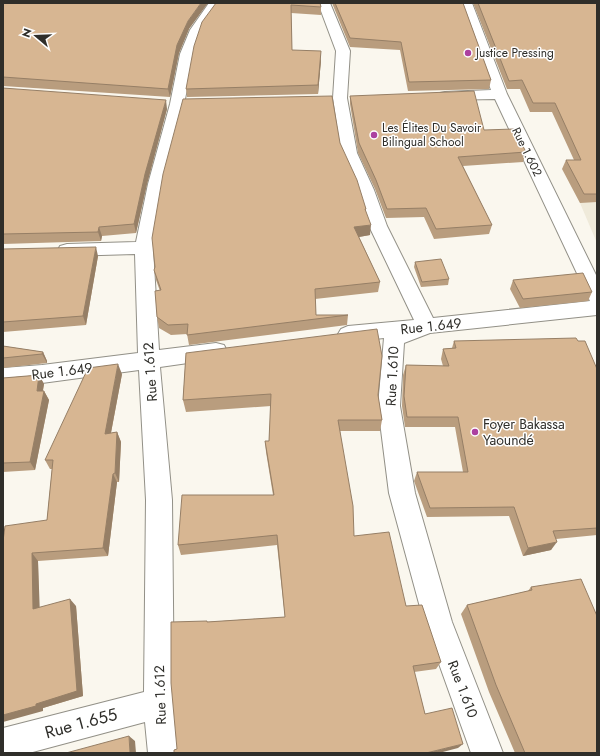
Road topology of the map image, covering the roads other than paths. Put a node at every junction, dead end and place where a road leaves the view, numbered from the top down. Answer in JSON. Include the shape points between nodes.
{"nodes":[{"id":1,"x":215,"y":3,"type":"edge"},
{"id":2,"x":324,"y":3,"type":"edge"},
{"id":3,"x":466,"y":3,"type":"edge"},
{"id":4,"x":500,"y":94,"type":"junction"},
{"id":5,"x":431,"y":96,"type":"edge"},
{"id":6,"x":144,"y":248,"type":"junction"},
{"id":7,"x":51,"y":250,"type":"edge"},
{"id":8,"x":597,"y":297,"type":"edge"},
{"id":9,"x":597,"y":308,"type":"edge"},
{"id":10,"x":427,"y":326,"type":"junction"},
{"id":11,"x":330,"y":336,"type":"edge"},
{"id":12,"x":236,"y":348,"type":"edge"},
{"id":13,"x":149,"y":360,"type":"junction"},
{"id":14,"x":3,"y":377,"type":"edge"},
{"id":15,"x":159,"y":703,"type":"junction"},
{"id":16,"x":3,"y":744,"type":"edge"},
{"id":17,"x":164,"y":753,"type":"edge"},
{"id":18,"x":487,"y":753,"type":"edge"}],
"edges":[{"from":1,"to":6,"type":"street","name":"Rue 1.612","via":[[196,30],[187,54],[156,184]]},
{"from":2,"to":10,"type":"street","via":[[342,51],[340,98],[349,153],[366,190],[378,226]]},
{"from":3,"to":4,"type":"street","name":"Rue 1.602"},
{"from":4,"to":5,"type":"street"},
{"from":4,"to":8,"type":"street","name":"Rue 1.602"},
{"from":6,"to":7,"type":"street"},
{"from":6,"to":13,"type":"street","name":"Rue 1.612"},
{"from":9,"to":10,"type":"street","name":"Rue 1.649"},
{"from":10,"to":11,"type":"street","name":"Rue 1.649"},
{"from":10,"to":18,"type":"street","name":"Rue 1.610","via":[[394,339],[389,406],[402,493],[436,614]]},
{"from":12,"to":13,"type":"street","name":"Rue 1.649"},
{"from":13,"to":14,"type":"street","name":"Rue 1.649"},
{"from":13,"to":15,"type":"street","name":"Rue 1.612","via":[[159,500]]},
{"from":15,"to":16,"type":"street","name":"Rue 1.655"},
{"from":15,"to":17,"type":"street","name":"Rue 1.612"}]}
